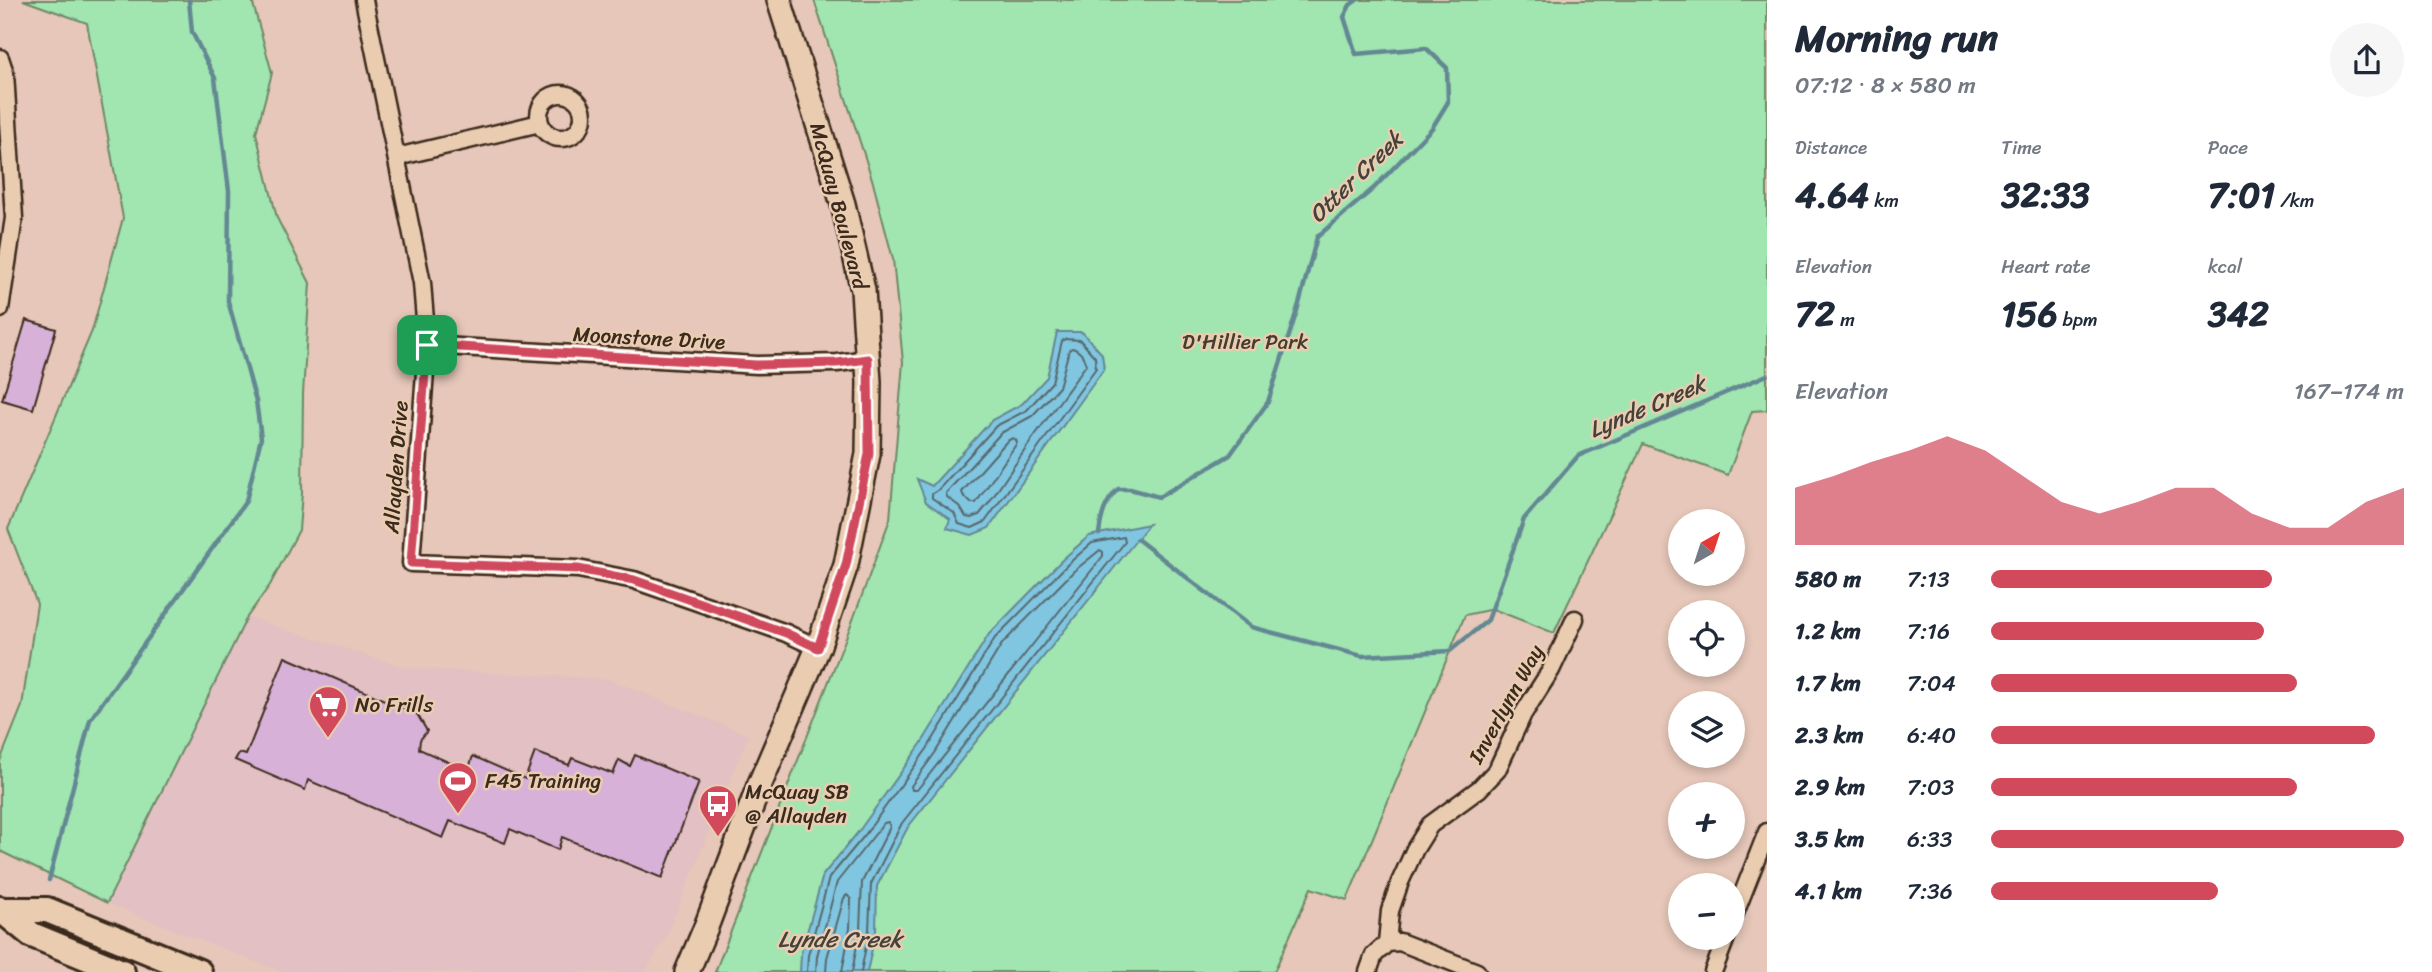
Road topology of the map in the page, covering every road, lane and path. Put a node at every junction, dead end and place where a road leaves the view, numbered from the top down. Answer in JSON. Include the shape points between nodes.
{"nodes":[{"id":1,"x":364,"y":0,"type":"edge"},
{"id":2,"x":779,"y":0,"type":"edge"},
{"id":3,"x":0,"y":58,"type":"edge"},
{"id":4,"x":540,"y":123,"type":"dead end"},
{"id":5,"x":397,"y":157,"type":"junction"},
{"id":6,"x":7,"y":217,"type":"edge"},
{"id":7,"x":0,"y":309,"type":"edge"},
{"id":8,"x":427,"y":345,"type":"junction"},
{"id":9,"x":868,"y":359,"type":"junction"},
{"id":10,"x":1575,"y":620,"type":"dead end"},
{"id":11,"x":818,"y":648,"type":"junction"},
{"id":12,"x":1767,"y":832,"type":"edge"},
{"id":13,"x":1745,"y":888,"type":"edge"},
{"id":14,"x":1,"y":909,"type":"edge"},
{"id":15,"x":1387,"y":943,"type":"junction"},
{"id":16,"x":1721,"y":950,"type":"edge"},
{"id":17,"x":147,"y":958,"type":"edge"},
{"id":18,"x":122,"y":972,"type":"edge"},
{"id":19,"x":199,"y":972,"type":"edge"},
{"id":20,"x":687,"y":972,"type":"edge"},
{"id":21,"x":1368,"y":972,"type":"edge"},
{"id":22,"x":1477,"y":972,"type":"edge"},
{"id":23,"x":1713,"y":972,"type":"edge"}],
"edges":[{"from":1,"to":5,"type":"street","name":"Allayden Drive"},
{"from":2,"to":9,"type":"street","name":"McQuay Boulevard","via":[[843,204],[863,290]]},
{"from":3,"to":6,"type":"street","via":[[5,73]]},
{"from":4,"to":5,"type":"street"},
{"from":5,"to":8,"type":"street","name":"Allayden Drive","via":[[422,283]]},
{"from":6,"to":7,"type":"street"},
{"from":8,"to":9,"type":"street","name":"Moonstone Drive","via":[[757,365]]},
{"from":8,"to":11,"type":"street","name":"Allayden Drive","via":[[411,563],[578,569],[634,580]]},
{"from":9,"to":11,"type":"street","name":"McQuay Boulevard","via":[[869,454],[846,565]]},
{"from":10,"to":15,"type":"street","name":"Inverlynn Way","via":[[1497,769],[1479,789],[1430,825],[1415,849],[1390,911]]},
{"from":11,"to":20,"type":"street","name":"McQuay Boulevard"},
{"from":12,"to":13,"type":"street"},
{"from":14,"to":17,"type":"main road","via":[[47,910]]},
{"from":14,"to":18,"type":"main road","via":[[32,935]]},
{"from":15,"to":21,"type":"street","via":[[1374,955]]},
{"from":15,"to":22,"type":"street","via":[[1400,942]]},
{"from":16,"to":23,"type":"street"},
{"from":17,"to":18,"type":"street"},
{"from":17,"to":19,"type":"main road"}]}
